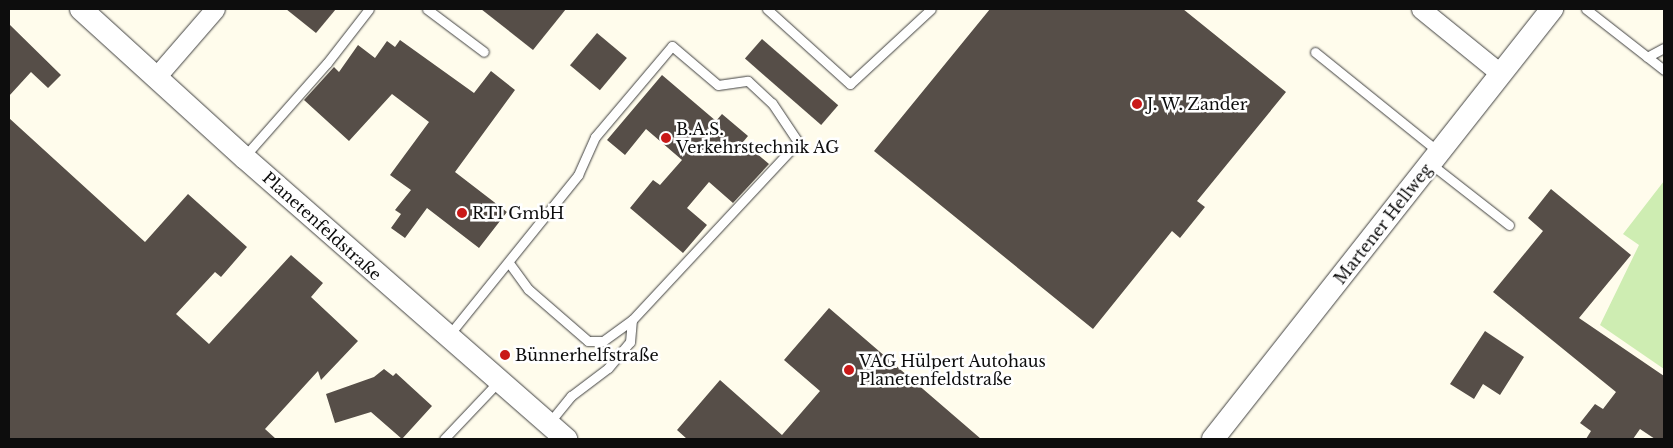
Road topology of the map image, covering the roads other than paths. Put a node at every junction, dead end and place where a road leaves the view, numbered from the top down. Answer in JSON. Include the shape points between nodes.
{"nodes":[{"id":1,"x":81,"y":9,"type":"edge"},
{"id":2,"x":216,"y":9,"type":"edge"},
{"id":3,"x":369,"y":9,"type":"edge"},
{"id":4,"x":427,"y":9,"type":"edge"},
{"id":5,"x":767,"y":9,"type":"edge"},
{"id":6,"x":931,"y":9,"type":"edge"},
{"id":7,"x":1420,"y":9,"type":"edge"},
{"id":8,"x":1552,"y":9,"type":"edge"},
{"id":9,"x":1586,"y":9,"type":"edge"},
{"id":10,"x":1664,"y":48,"type":"edge"},
{"id":11,"x":484,"y":52,"type":"dead end"},
{"id":12,"x":1315,"y":52,"type":"dead end"},
{"id":13,"x":1647,"y":57,"type":"junction"},
{"id":14,"x":1664,"y":57,"type":"edge"},
{"id":15,"x":1662,"y":68,"type":"edge"},
{"id":16,"x":1501,"y":74,"type":"junction"},
{"id":17,"x":156,"y":77,"type":"junction"},
{"id":18,"x":244,"y":157,"type":"junction"},
{"id":19,"x":1435,"y":158,"type":"junction"},
{"id":20,"x":1509,"y":225,"type":"dead end"},
{"id":21,"x":509,"y":263,"type":"junction"},
{"id":22,"x":632,"y":320,"type":"junction"},
{"id":23,"x":447,"y":337,"type":"junction"},
{"id":24,"x":498,"y":382,"type":"junction"},
{"id":25,"x":548,"y":424,"type":"junction"},
{"id":26,"x":444,"y":439,"type":"edge"},
{"id":27,"x":566,"y":439,"type":"edge"},
{"id":28,"x":1213,"y":439,"type":"edge"}],
"edges":[{"from":1,"to":17,"type":"street","name":"Planetenfeldstraße"},
{"from":2,"to":17,"type":"street"},
{"from":3,"to":18,"type":"lane","via":[[327,63]]},
{"from":4,"to":11,"type":"lane"},
{"from":5,"to":6,"type":"lane","via":[[850,84]]},
{"from":7,"to":16,"type":"street"},
{"from":8,"to":16,"type":"street","name":"Martener Hellweg"},
{"from":9,"to":13,"type":"lane"},
{"from":10,"to":13,"type":"lane"},
{"from":12,"to":19,"type":"lane"},
{"from":13,"to":14,"type":"lane"},
{"from":13,"to":15,"type":"lane"},
{"from":16,"to":19,"type":"street","name":"Martener Hellweg"},
{"from":17,"to":18,"type":"street","name":"Planetenfeldstraße"},
{"from":18,"to":23,"type":"street","name":"Planetenfeldstraße"},
{"from":19,"to":20,"type":"lane"},
{"from":19,"to":28,"type":"street","name":"Martener Hellweg"},
{"from":21,"to":22,"type":"lane","via":[[528,289],[588,341],[603,341]]},
{"from":21,"to":22,"type":"lane","via":[[578,175],[594,136],[672,46],[718,85],[748,82],[772,102],[798,142]]},
{"from":21,"to":23,"type":"lane"},
{"from":22,"to":25,"type":"lane","via":[[630,342],[608,368],[571,396]]},
{"from":23,"to":24,"type":"street","name":"Planetenfeldstraße"},
{"from":24,"to":25,"type":"street","name":"Planetenfeldstraße"},
{"from":24,"to":26,"type":"lane"},
{"from":25,"to":27,"type":"street","name":"Planetenfeldstraße"}]}
